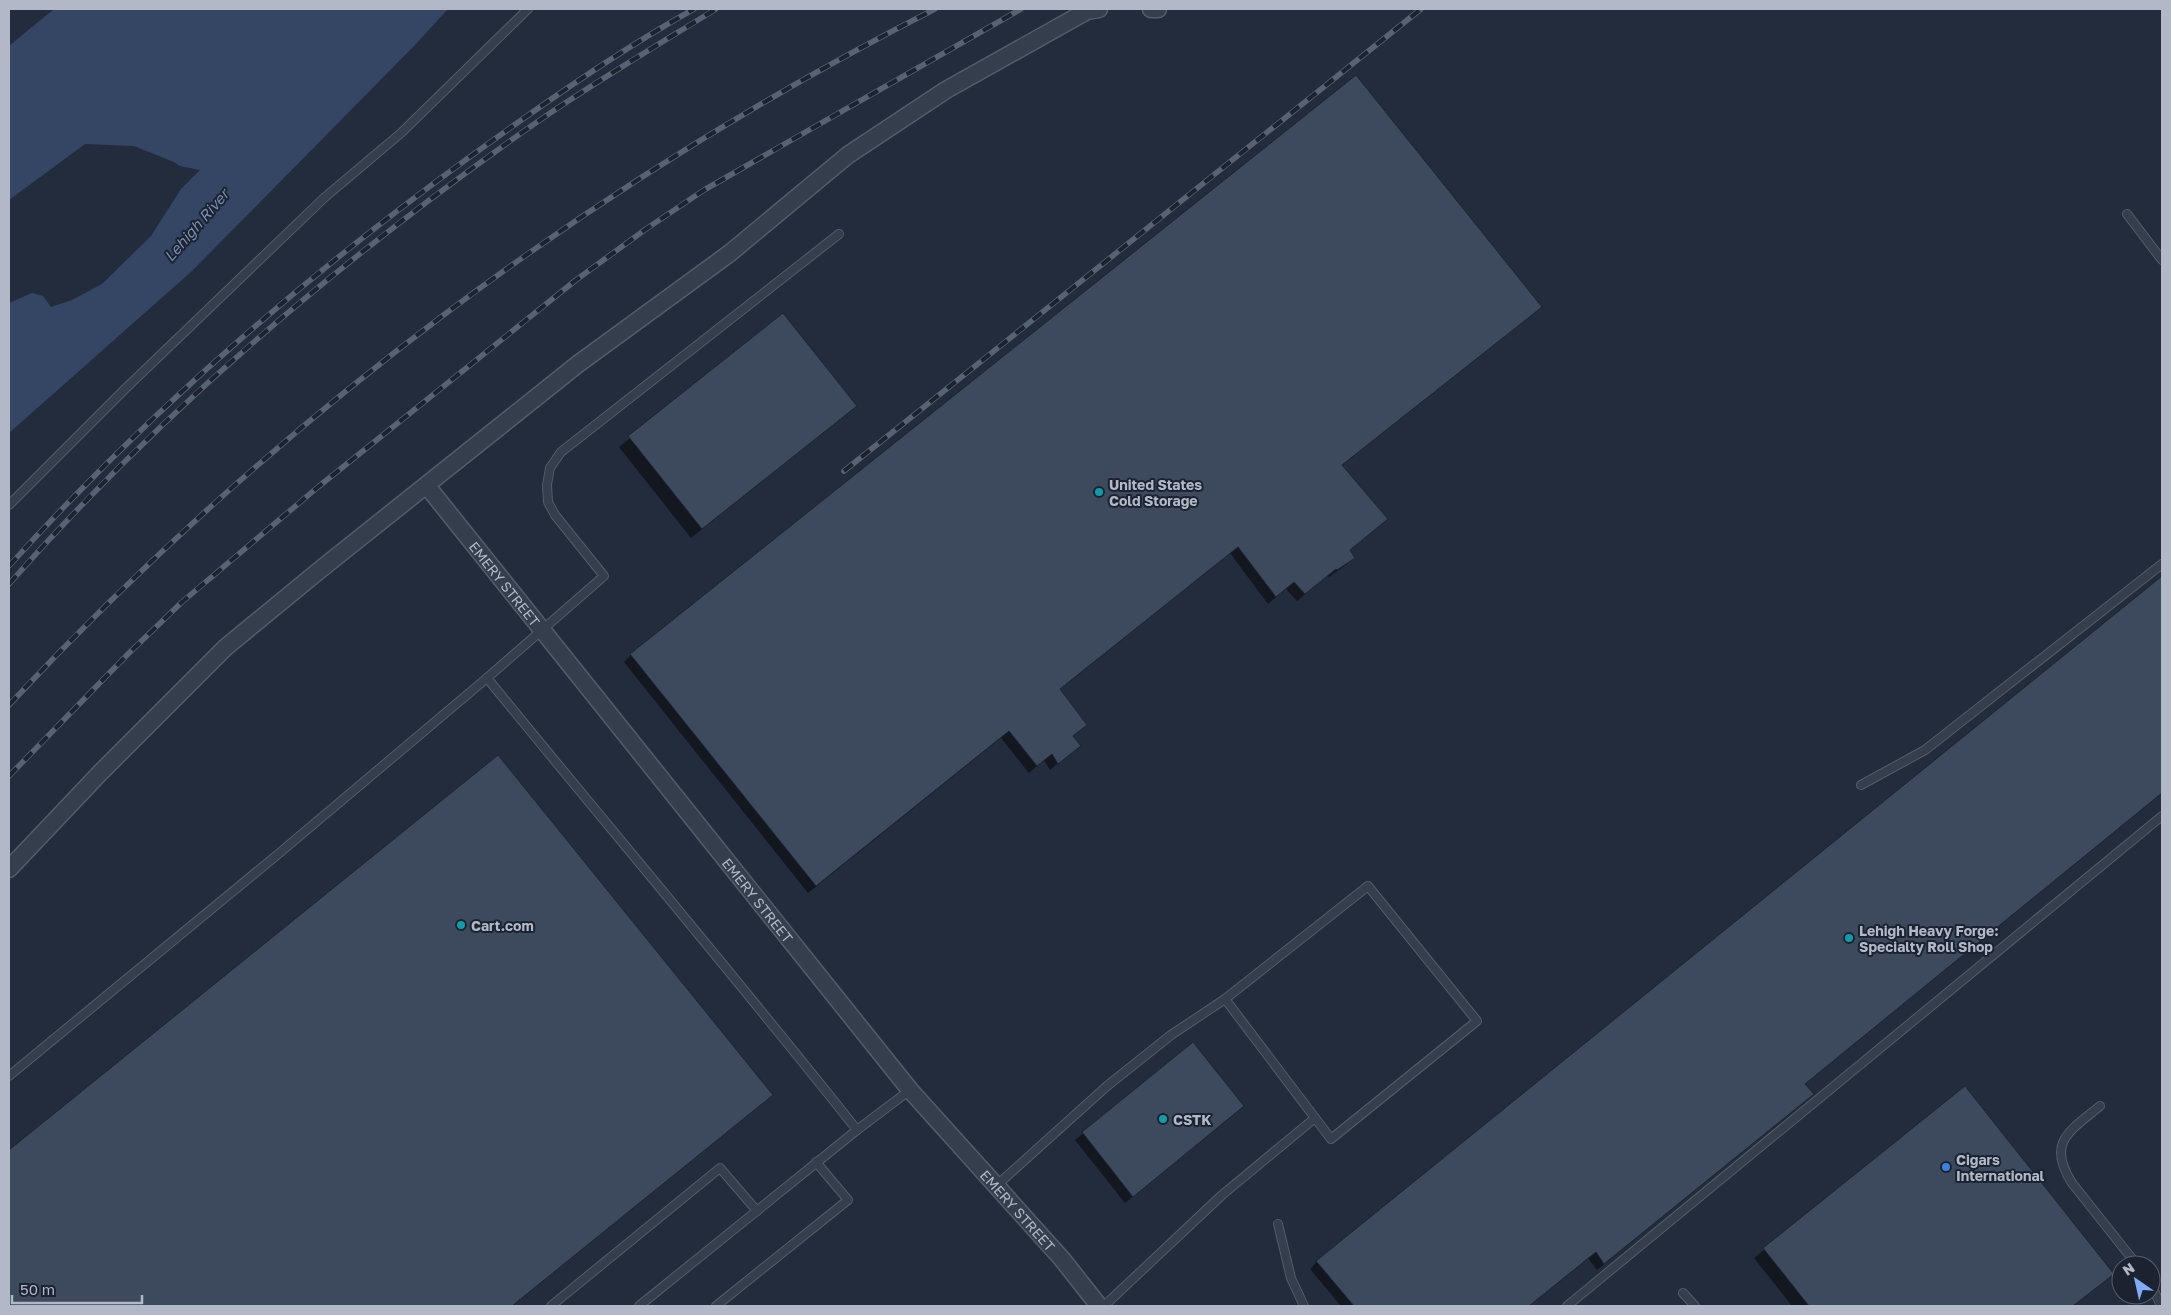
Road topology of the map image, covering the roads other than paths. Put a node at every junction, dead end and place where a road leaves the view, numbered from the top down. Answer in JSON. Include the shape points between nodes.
{"nodes":[{"id":1,"x":528,"y":9,"type":"edge"},
{"id":2,"x":1099,"y":9,"type":"edge"},
{"id":3,"x":1151,"y":9,"type":"edge"},
{"id":4,"x":1158,"y":9,"type":"edge"},
{"id":5,"x":2127,"y":214,"type":"dead end"},
{"id":6,"x":839,"y":234,"type":"dead end"},
{"id":7,"x":2162,"y":260,"type":"edge"},
{"id":8,"x":427,"y":486,"type":"junction"},
{"id":9,"x":9,"y":505,"type":"edge"},
{"id":10,"x":2162,"y":564,"type":"edge"},
{"id":11,"x":542,"y":631,"type":"junction"},
{"id":12,"x":487,"y":678,"type":"junction"},
{"id":13,"x":1861,"y":785,"type":"dead end"},
{"id":14,"x":2162,"y":816,"type":"edge"},
{"id":15,"x":9,"y":869,"type":"edge"},
{"id":16,"x":1225,"y":999,"type":"junction"},
{"id":17,"x":9,"y":1076,"type":"edge"},
{"id":18,"x":910,"y":1090,"type":"junction"},
{"id":19,"x":2100,"y":1106,"type":"dead end"},
{"id":20,"x":1315,"y":1118,"type":"junction"},
{"id":21,"x":857,"y":1130,"type":"junction"},
{"id":22,"x":816,"y":1162,"type":"junction"},
{"id":23,"x":996,"y":1186,"type":"junction"},
{"id":24,"x":757,"y":1211,"type":"junction"},
{"id":25,"x":1278,"y":1224,"type":"dead end"},
{"id":26,"x":2129,"y":1255,"type":"edge"},
{"id":27,"x":1683,"y":1293,"type":"dead end"},
{"id":28,"x":551,"y":1306,"type":"edge"},
{"id":29,"x":639,"y":1306,"type":"edge"},
{"id":30,"x":716,"y":1306,"type":"edge"},
{"id":31,"x":1099,"y":1306,"type":"edge"},
{"id":32,"x":1104,"y":1306,"type":"edge"},
{"id":33,"x":1304,"y":1306,"type":"edge"},
{"id":34,"x":1567,"y":1306,"type":"edge"},
{"id":35,"x":1695,"y":1306,"type":"edge"}],
"edges":[{"from":1,"to":9,"type":"lane","via":[[401,134],[317,205]]},
{"from":2,"to":8,"type":"street","via":[[1087,11],[946,90],[848,155],[730,253],[578,364]]},
{"from":3,"to":4,"type":"street"},
{"from":5,"to":7,"type":"lane"},
{"from":6,"to":11,"type":"lane","via":[[561,452],[550,468],[548,502],[604,576]]},
{"from":8,"to":11,"type":"street","name":"EMERY STREET"},
{"from":8,"to":15,"type":"street","via":[[226,647],[100,772]]},
{"from":10,"to":13,"type":"lane","via":[[1926,750]]},
{"from":11,"to":12,"type":"lane"},
{"from":11,"to":18,"type":"street","name":"EMERY STREET"},
{"from":12,"to":17,"type":"lane"},
{"from":12,"to":21,"type":"lane"},
{"from":14,"to":34,"type":"lane"},
{"from":16,"to":20,"type":"lane"},
{"from":16,"to":20,"type":"lane","via":[[1368,886],[1477,1021],[1331,1140]]},
{"from":16,"to":23,"type":"lane","via":[[1171,1035],[1107,1086]]},
{"from":18,"to":21,"type":"lane"},
{"from":18,"to":23,"type":"street","name":"EMERY STREET"},
{"from":19,"to":26,"type":"lane","via":[[2072,1129],[2062,1143],[2059,1156],[2072,1183]]},
{"from":20,"to":32,"type":"lane","via":[[1222,1195]]},
{"from":21,"to":22,"type":"lane"},
{"from":22,"to":24,"type":"lane"},
{"from":22,"to":30,"type":"lane","via":[[848,1200]]},
{"from":23,"to":31,"type":"street","name":"EMERY STREET","via":[[1062,1259]]},
{"from":24,"to":28,"type":"lane","via":[[720,1168]]},
{"from":24,"to":29,"type":"lane"},
{"from":25,"to":33,"type":"lane","via":[[1291,1278]]},
{"from":27,"to":35,"type":"lane"}]}
